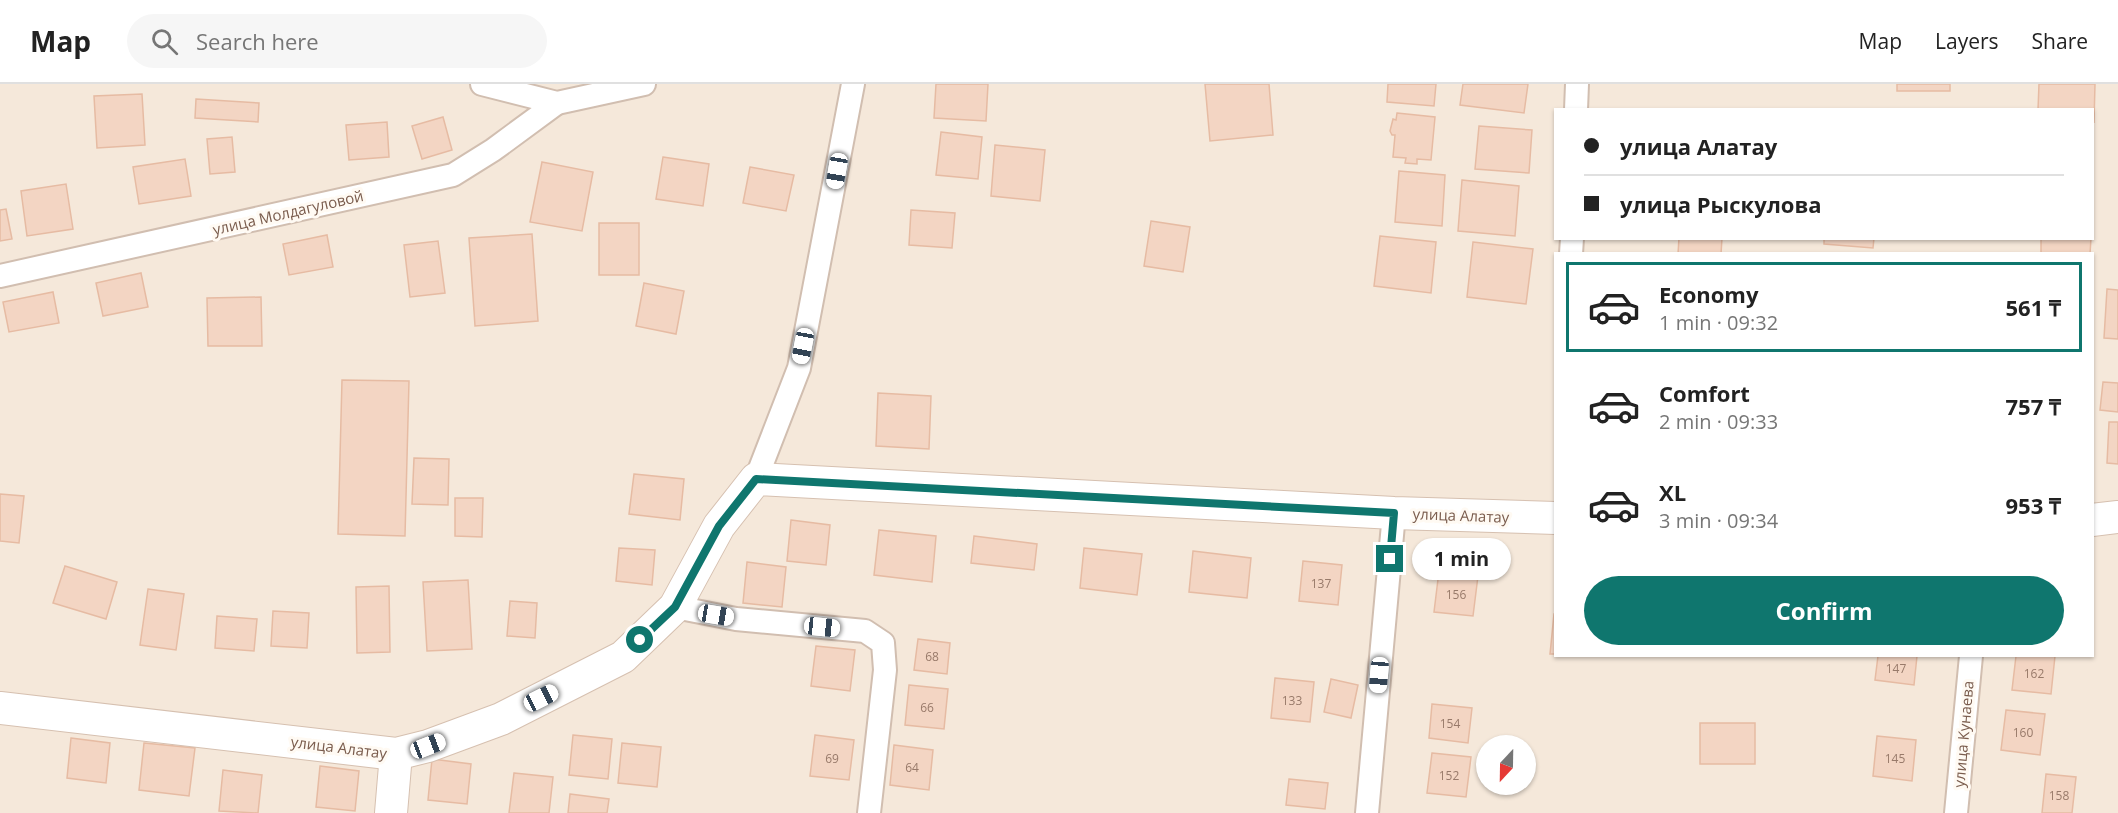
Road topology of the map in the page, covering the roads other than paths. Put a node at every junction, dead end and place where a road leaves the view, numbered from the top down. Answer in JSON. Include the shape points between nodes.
{"nodes":[{"id":1,"x":482,"y":84,"type":"edge"},
{"id":2,"x":644,"y":84,"type":"edge"},
{"id":3,"x":853,"y":84,"type":"edge"},
{"id":4,"x":1577,"y":84,"type":"edge"},
{"id":5,"x":557,"y":103,"type":"junction"},
{"id":6,"x":1576,"y":108,"type":"edge"},
{"id":7,"x":0,"y":276,"type":"edge"},
{"id":8,"x":756,"y":479,"type":"junction"},
{"id":9,"x":1394,"y":513,"type":"junction"},
{"id":10,"x":2118,"y":517,"type":"edge"},
{"id":11,"x":1554,"y":518,"type":"edge"},
{"id":12,"x":2094,"y":520,"type":"edge"},
{"id":13,"x":675,"y":607,"type":"junction"},
{"id":14,"x":1971,"y":657,"type":"edge"},
{"id":15,"x":0,"y":708,"type":"edge"},
{"id":16,"x":396,"y":754,"type":"junction"},
{"id":17,"x":391,"y":813,"type":"edge"},
{"id":18,"x":869,"y":813,"type":"edge"},
{"id":19,"x":1367,"y":813,"type":"edge"},
{"id":20,"x":1956,"y":813,"type":"edge"}],
"edges":[{"from":1,"to":5,"type":"street"},
{"from":2,"to":5,"type":"street"},
{"from":3,"to":8,"type":"street","via":[[799,368]]},
{"from":4,"to":6,"type":"street"},
{"from":5,"to":7,"type":"street","name":"улица Молдагуловой","via":[[453,175]]},
{"from":8,"to":9,"type":"street","name":"улица Алатау"},
{"from":8,"to":13,"type":"street","name":"улица Алатау","via":[[719,526]]},
{"from":9,"to":11,"type":"street","name":"улица Алатау"},
{"from":9,"to":19,"type":"street"},
{"from":10,"to":12,"type":"street"},
{"from":13,"to":16,"type":"street","name":"улица Алатау","via":[[623,657],[501,719]]},
{"from":13,"to":18,"type":"street","via":[[736,619],[865,631],[882,643],[885,669]]},
{"from":14,"to":20,"type":"street","name":"улица Кунаева"},
{"from":15,"to":16,"type":"street","name":"улица Алатау"},
{"from":16,"to":17,"type":"street"}]}
